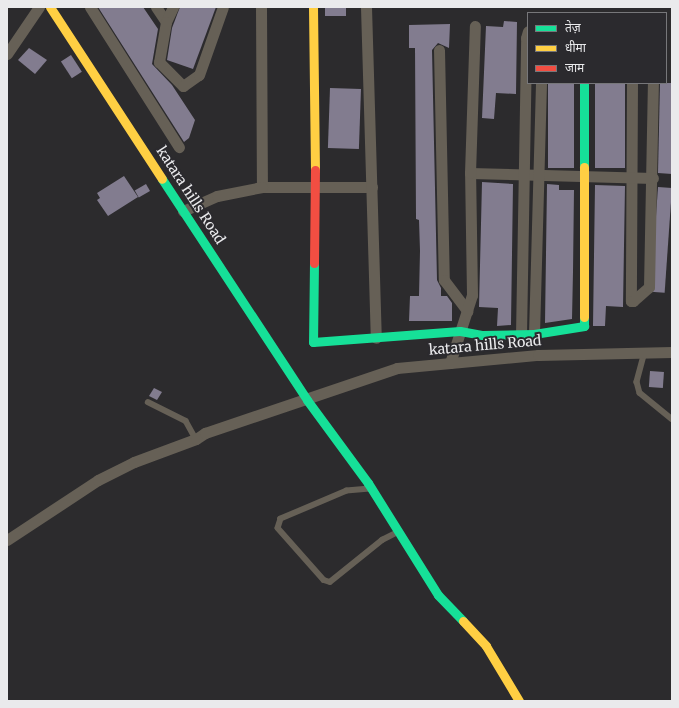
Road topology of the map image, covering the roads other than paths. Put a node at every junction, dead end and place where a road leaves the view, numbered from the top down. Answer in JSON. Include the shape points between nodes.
{"nodes":[{"id":1,"x":39,"y":7,"type":"edge"},
{"id":2,"x":50,"y":7,"type":"edge"},
{"id":3,"x":90,"y":7,"type":"edge"},
{"id":4,"x":156,"y":7,"type":"edge"},
{"id":5,"x":173,"y":7,"type":"edge"},
{"id":6,"x":223,"y":7,"type":"edge"},
{"id":7,"x":261,"y":7,"type":"edge"},
{"id":8,"x":313,"y":7,"type":"edge"},
{"id":9,"x":366,"y":7,"type":"edge"},
{"id":10,"x":166,"y":22,"type":"junction"},
{"id":11,"x":475,"y":26,"type":"dead end"},
{"id":12,"x":527,"y":34,"type":"edge"},
{"id":13,"x":439,"y":50,"type":"dead end"},
{"id":14,"x":7,"y":54,"type":"edge"},
{"id":15,"x":541,"y":84,"type":"edge"},
{"id":16,"x":584,"y":84,"type":"edge"},
{"id":17,"x":632,"y":84,"type":"edge"},
{"id":18,"x":653,"y":84,"type":"edge"},
{"id":19,"x":179,"y":147,"type":"dead end"},
{"id":20,"x":470,"y":172,"type":"junction"},
{"id":21,"x":524,"y":176,"type":"junction"},
{"id":22,"x":538,"y":176,"type":"junction"},
{"id":23,"x":584,"y":177,"type":"junction"},
{"id":24,"x":631,"y":178,"type":"junction"},
{"id":25,"x":653,"y":178,"type":"junction"},
{"id":26,"x":315,"y":185,"type":"junction"},
{"id":27,"x":262,"y":187,"type":"junction"},
{"id":28,"x":372,"y":187,"type":"junction"},
{"id":29,"x":183,"y":211,"type":"junction"},
{"id":30,"x":467,"y":311,"type":"junction"},
{"id":31,"x":460,"y":331,"type":"junction"},
{"id":32,"x":534,"y":334,"type":"junction"},
{"id":33,"x":521,"y":335,"type":"junction"},
{"id":34,"x":376,"y":338,"type":"junction"},
{"id":35,"x":645,"y":352,"type":"junction"},
{"id":36,"x":672,"y":352,"type":"edge"},
{"id":37,"x":450,"y":363,"type":"junction"},
{"id":38,"x":307,"y":400,"type":"junction"},
{"id":39,"x":148,"y":402,"type":"dead end"},
{"id":40,"x":672,"y":419,"type":"edge"},
{"id":41,"x":196,"y":439,"type":"junction"},
{"id":42,"x":372,"y":489,"type":"junction"},
{"id":43,"x":399,"y":532,"type":"junction"},
{"id":44,"x":7,"y":540,"type":"edge"},
{"id":45,"x":519,"y":701,"type":"edge"}],
"edges":[{"from":1,"to":14,"type":"street"},
{"from":2,"to":29,"type":"street","name":"katara hills Road"},
{"from":3,"to":19,"type":"street"},
{"from":4,"to":10,"type":"street"},
{"from":5,"to":10,"type":"street"},
{"from":6,"to":10,"type":"street","via":[[199,75],[183,86],[158,62]]},
{"from":7,"to":27,"type":"street"},
{"from":8,"to":26,"type":"street"},
{"from":9,"to":28,"type":"street"},
{"from":11,"to":20,"type":"street"},
{"from":12,"to":21,"type":"street"},
{"from":13,"to":30,"type":"street","via":[[444,280]]},
{"from":15,"to":22,"type":"street"},
{"from":16,"to":23,"type":"street"},
{"from":17,"to":24,"type":"street"},
{"from":18,"to":25,"type":"street"},
{"from":20,"to":21,"type":"street"},
{"from":20,"to":30,"type":"street","via":[[472,295]]},
{"from":21,"to":22,"type":"street"},
{"from":21,"to":33,"type":"street"},
{"from":22,"to":23,"type":"street"},
{"from":22,"to":32,"type":"street"},
{"from":23,"to":24,"type":"street"},
{"from":23,"to":32,"type":"street","via":[[584,326]]},
{"from":24,"to":25,"type":"street"},
{"from":24,"to":25,"type":"street","via":[[630,301],[639,297],[649,287]]},
{"from":26,"to":27,"type":"street"},
{"from":26,"to":28,"type":"street"},
{"from":26,"to":34,"type":"street","via":[[313,342]]},
{"from":27,"to":29,"type":"street","via":[[217,196]]},
{"from":28,"to":34,"type":"street"},
{"from":29,"to":38,"type":"street","name":"katara hills Road"},
{"from":30,"to":31,"type":"street"},
{"from":31,"to":33,"type":"street","via":[[482,335]]},
{"from":31,"to":34,"type":"street"},
{"from":31,"to":37,"type":"street"},
{"from":32,"to":33,"type":"street"},
{"from":35,"to":36,"type":"street","name":"katara hills Road"},
{"from":35,"to":37,"type":"street","name":"katara hills Road","via":[[538,355]]},
{"from":35,"to":40,"type":"lane","via":[[637,382],[640,393]]},
{"from":37,"to":38,"type":"street","name":"katara hills Road","via":[[397,368]]},
{"from":38,"to":41,"type":"street","name":"katara hills Road","via":[[205,433]]},
{"from":38,"to":42,"type":"street","name":"katara hills Road"},
{"from":39,"to":41,"type":"lane","via":[[184,419]]},
{"from":41,"to":44,"type":"street","name":"katara hills Road","via":[[134,462],[98,480]]},
{"from":42,"to":43,"type":"street","name":"katara hills Road"},
{"from":42,"to":43,"type":"lane","via":[[347,491],[281,519],[278,528],[324,580],[330,582],[382,540]]},
{"from":43,"to":45,"type":"street","name":"katara hills Road","via":[[438,595],[486,646]]}]}
